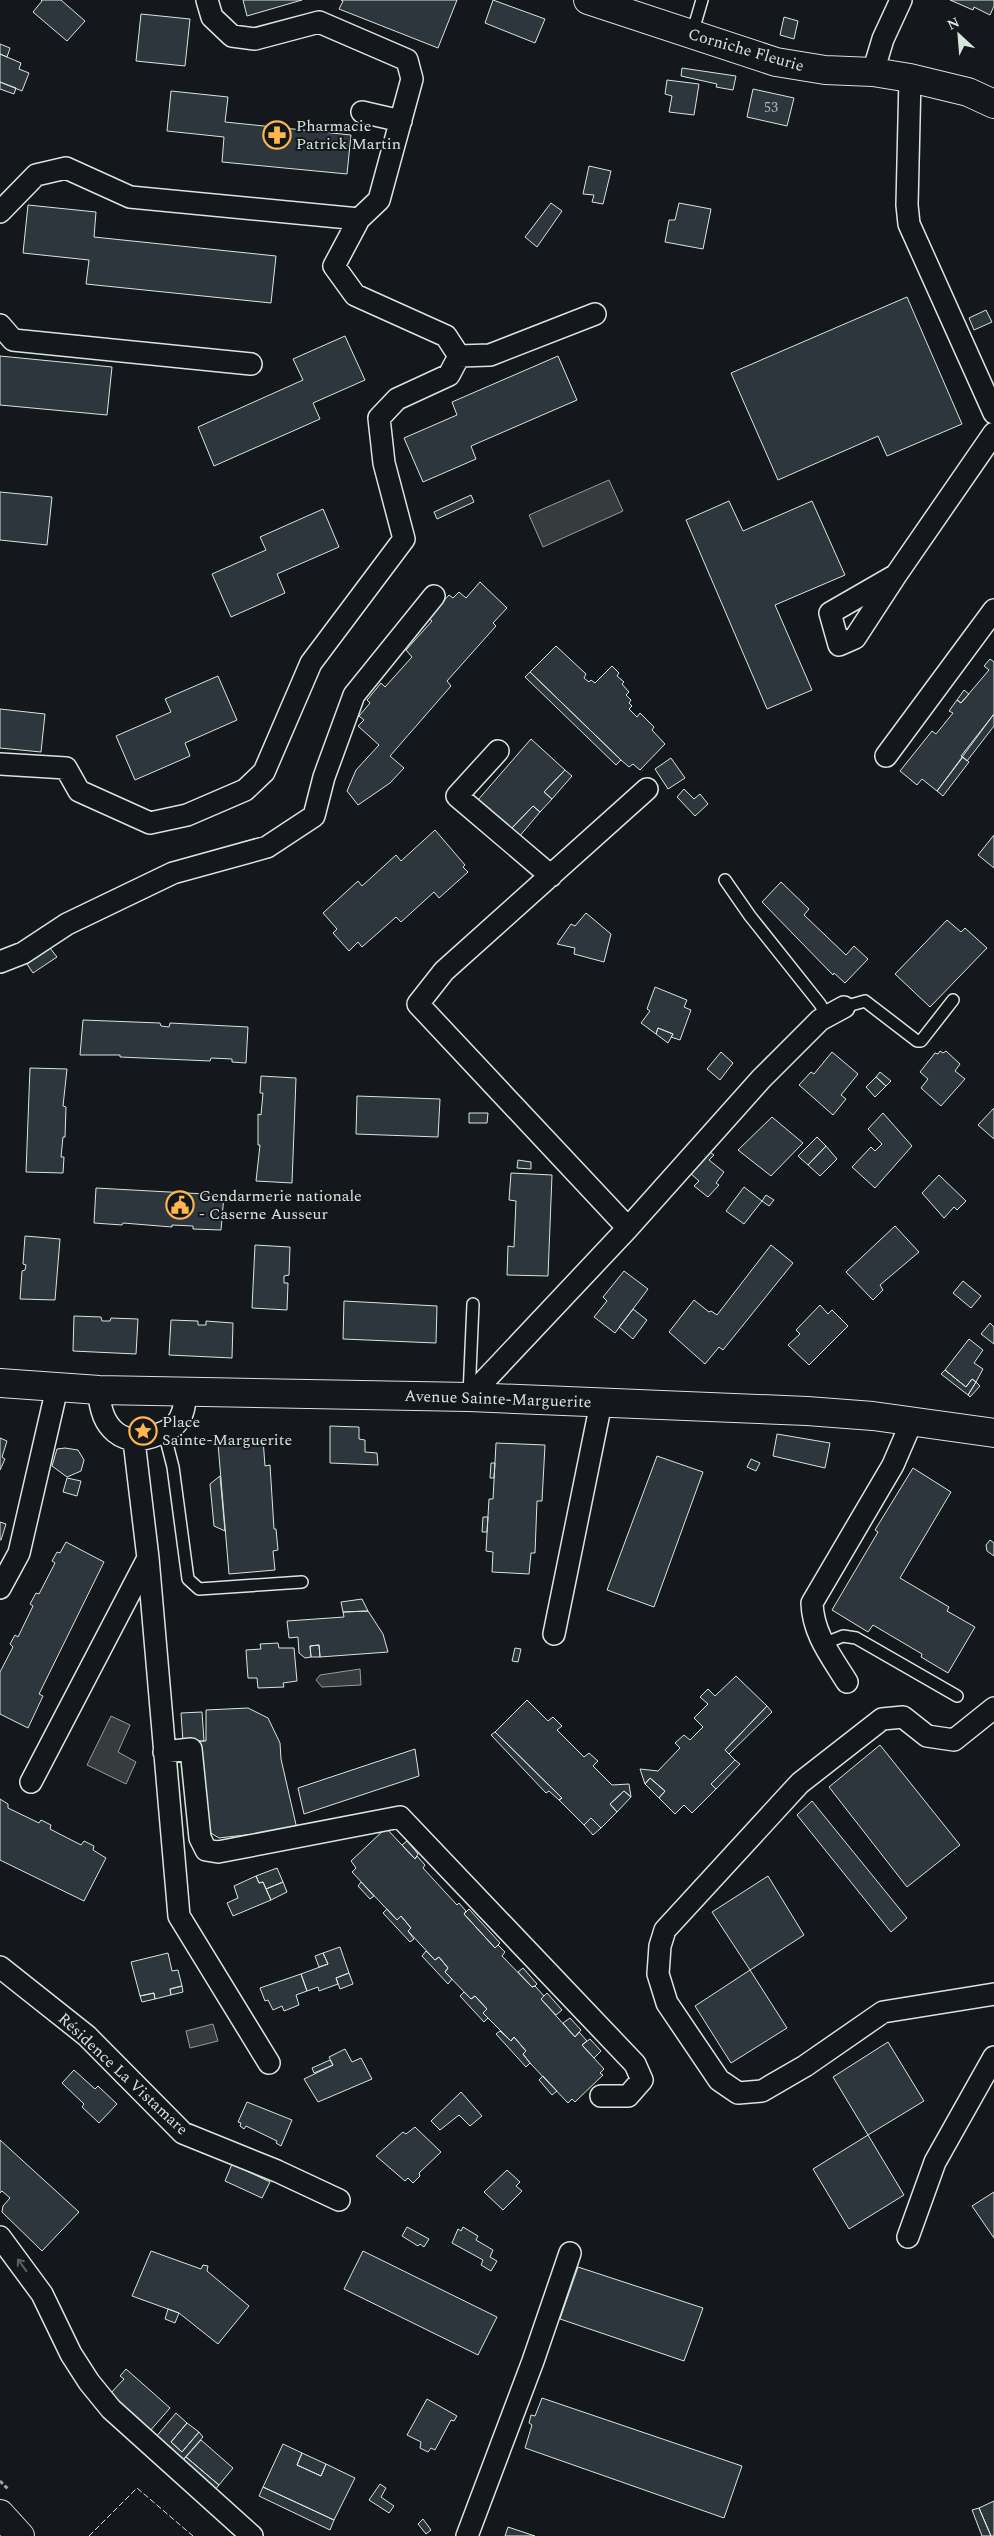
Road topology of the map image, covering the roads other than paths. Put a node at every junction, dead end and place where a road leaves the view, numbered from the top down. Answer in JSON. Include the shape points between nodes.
{"nodes":[{"id":1,"x":207,"y":0,"type":"edge"},
{"id":2,"x":588,"y":0,"type":"edge"},
{"id":3,"x":702,"y":0,"type":"edge"},
{"id":4,"x":902,"y":0,"type":"edge"},
{"id":5,"x":692,"y":34,"type":"junction"},
{"id":6,"x":873,"y":72,"type":"junction"},
{"id":7,"x":910,"y":78,"type":"junction"},
{"id":8,"x":994,"y":104,"type":"edge"},
{"id":9,"x":362,"y":112,"type":"dead end"},
{"id":10,"x":401,"y":121,"type":"junction"},
{"id":11,"x":0,"y":212,"type":"edge"},
{"id":12,"x":359,"y":219,"type":"junction"},
{"id":13,"x":595,"y":314,"type":"dead end"},
{"id":14,"x":0,"y":325,"type":"edge"},
{"id":15,"x":459,"y":356,"type":"junction"},
{"id":16,"x":251,"y":364,"type":"dead end"},
{"id":17,"x":994,"y":413,"type":"edge"},
{"id":18,"x":994,"y":433,"type":"edge"},
{"id":19,"x":896,"y":575,"type":"dead end"},
{"id":20,"x":434,"y":596,"type":"dead end"},
{"id":21,"x":994,"y":610,"type":"edge"},
{"id":22,"x":498,"y":751,"type":"dead end"},
{"id":23,"x":886,"y":756,"type":"dead end"},
{"id":24,"x":0,"y":764,"type":"edge"},
{"id":25,"x":647,"y":789,"type":"dead end"},
{"id":26,"x":551,"y":876,"type":"junction"},
{"id":27,"x":725,"y":880,"type":"dead end"},
{"id":28,"x":0,"y":962,"type":"edge"},
{"id":29,"x":953,"y":1000,"type":"dead end"},
{"id":30,"x":835,"y":1011,"type":"junction"},
{"id":31,"x":628,"y":1228,"type":"junction"},
{"id":32,"x":473,"y":1304,"type":"dead end"},
{"id":33,"x":0,"y":1384,"type":"edge"},
{"id":34,"x":57,"y":1388,"type":"junction"},
{"id":35,"x":99,"y":1390,"type":"junction"},
{"id":36,"x":185,"y":1391,"type":"junction"},
{"id":37,"x":469,"y":1397,"type":"junction"},
{"id":38,"x":601,"y":1403,"type":"junction"},
{"id":39,"x":912,"y":1421,"type":"junction"},
{"id":40,"x":164,"y":1432,"type":"junction"},
{"id":41,"x":994,"y":1433,"type":"edge"},
{"id":42,"x":134,"y":1440,"type":"junction"},
{"id":43,"x":148,"y":1558,"type":"junction"},
{"id":44,"x":302,"y":1582,"type":"dead end"},
{"id":45,"x":0,"y":1588,"type":"edge"},
{"id":46,"x":554,"y":1634,"type":"dead end"},
{"id":47,"x":823,"y":1644,"type":"junction"},
{"id":48,"x":847,"y":1682,"type":"dead end"},
{"id":49,"x":957,"y":1696,"type":"dead end"},
{"id":50,"x":994,"y":1708,"type":"edge"},
{"id":51,"x":164,"y":1752,"type":"junction"},
{"id":52,"x":31,"y":1782,"type":"dead end"},
{"id":53,"x":0,"y":1966,"type":"edge"},
{"id":54,"x":994,"y":1994,"type":"edge"},
{"id":55,"x":994,"y":2057,"type":"edge"},
{"id":56,"x":269,"y":2063,"type":"dead end"},
{"id":57,"x":601,"y":2096,"type":"dead end"},
{"id":58,"x":339,"y":2200,"type":"dead end"},
{"id":59,"x":908,"y":2237,"type":"dead end"},
{"id":60,"x":0,"y":2238,"type":"edge"},
{"id":61,"x":570,"y":2253,"type":"dead end"},
{"id":62,"x":0,"y":2514,"type":"edge"},
{"id":63,"x":20,"y":2536,"type":"edge"},
{"id":64,"x":252,"y":2536,"type":"edge"},
{"id":65,"x":467,"y":2536,"type":"edge"}],
"edges":[{"from":1,"to":10,"type":"street","via":[[212,18],[232,36],[255,39],[319,22],[407,60],[412,79]]},
{"from":2,"to":5,"type":"street","name":"Corniche Fleurie"},
{"from":3,"to":5,"type":"lane"},
{"from":4,"to":6,"type":"street","via":[[883,39]]},
{"from":5,"to":6,"type":"street","name":"Corniche Fleurie","via":[[798,67]]},
{"from":6,"to":7,"type":"street","name":"Corniche Fleurie"},
{"from":7,"to":8,"type":"street","name":"Corniche Fleurie","via":[[968,92]]},
{"from":7,"to":17,"type":"street","via":[[909,224]]},
{"from":9,"to":10,"type":"street"},
{"from":10,"to":12,"type":"street","via":[[379,200]]},
{"from":11,"to":12,"type":"street","via":[[36,175],[66,168],[130,197]]},
{"from":12,"to":15,"type":"street","via":[[334,266],[355,295],[446,336]]},
{"from":13,"to":15,"type":"street","via":[[490,355]]},
{"from":14,"to":16,"type":"street","via":[[13,340]]},
{"from":15,"to":24,"type":"street","via":[[448,375],[397,399],[379,418],[384,462],[404,539],[311,663],[264,772],[245,790],[187,815],[150,823],[79,791],[66,768]]},
{"from":18,"to":19,"type":"street"},
{"from":20,"to":28,"type":"street","via":[[354,695],[324,777],[314,816],[267,847],[173,873],[67,924],[23,953]]},
{"from":21,"to":23,"type":"street"},
{"from":22,"to":26,"type":"street","via":[[458,796]]},
{"from":25,"to":26,"type":"street"},
{"from":26,"to":31,"type":"street","via":[[444,972],[418,1004]]},
{"from":27,"to":30,"type":"lane","via":[[820,1004]]},
{"from":29,"to":30,"type":"lane","via":[[917,1042],[865,1001]]},
{"from":30,"to":31,"type":"street","via":[[761,1079]]},
{"from":31,"to":37,"type":"street"},
{"from":32,"to":37,"type":"lane"},
{"from":33,"to":34,"type":"street","name":"Avenue Sainte-Marguerite"},
{"from":34,"to":35,"type":"street","name":"Avenue Sainte-Marguerite"},
{"from":34,"to":45,"type":"street","via":[[19,1553]]},
{"from":35,"to":36,"type":"street","name":"Avenue Sainte-Marguerite"},
{"from":35,"to":42,"type":"street","via":[[99,1406],[105,1420],[121,1437]]},
{"from":36,"to":37,"type":"street","name":"Avenue Sainte-Marguerite"},
{"from":36,"to":40,"type":"street","via":[[180,1418]]},
{"from":37,"to":38,"type":"street","name":"Avenue Sainte-Marguerite"},
{"from":38,"to":39,"type":"street","name":"Avenue Sainte-Marguerite","via":[[830,1412]]},
{"from":38,"to":46,"type":"street"},
{"from":39,"to":41,"type":"street","name":"Avenue Sainte-Marguerite"},
{"from":39,"to":47,"type":"street","via":[[893,1465],[812,1603],[812,1621]]},
{"from":40,"to":42,"type":"street"},
{"from":40,"to":44,"type":"lane","via":[[173,1467],[188,1579],[200,1589]]},
{"from":42,"to":43,"type":"street"},
{"from":43,"to":51,"type":"street"},
{"from":43,"to":52,"type":"street"},
{"from":47,"to":48,"type":"street"},
{"from":47,"to":49,"type":"lane","via":[[843,1636],[856,1638]]},
{"from":50,"to":54,"type":"street","via":[[954,1740],[926,1736],[902,1717],[882,1719],[800,1783],[665,1930],[658,1974],[672,2011],[720,2080],[738,2092],[762,2091],[805,2066],[883,2012]]},
{"from":51,"to":56,"type":"street","via":[[179,1916]]},
{"from":51,"to":57,"type":"street","via":[[190,1749],[200,1838],[206,1850],[218,1852],[400,1817],[635,2064],[642,2080],[628,2096]]},
{"from":53,"to":58,"type":"street","name":"Résidence La Vistamare","via":[[87,2036],[183,2133]]},
{"from":55,"to":59,"type":"street","via":[[935,2162]]},
{"from":64,"to":60,"type":"street","one_way":true,"via":[[110,2409],[71,2354],[42,2294]]},
{"from":61,"to":65,"type":"street"},
{"from":62,"to":63,"type":"street"}]}
